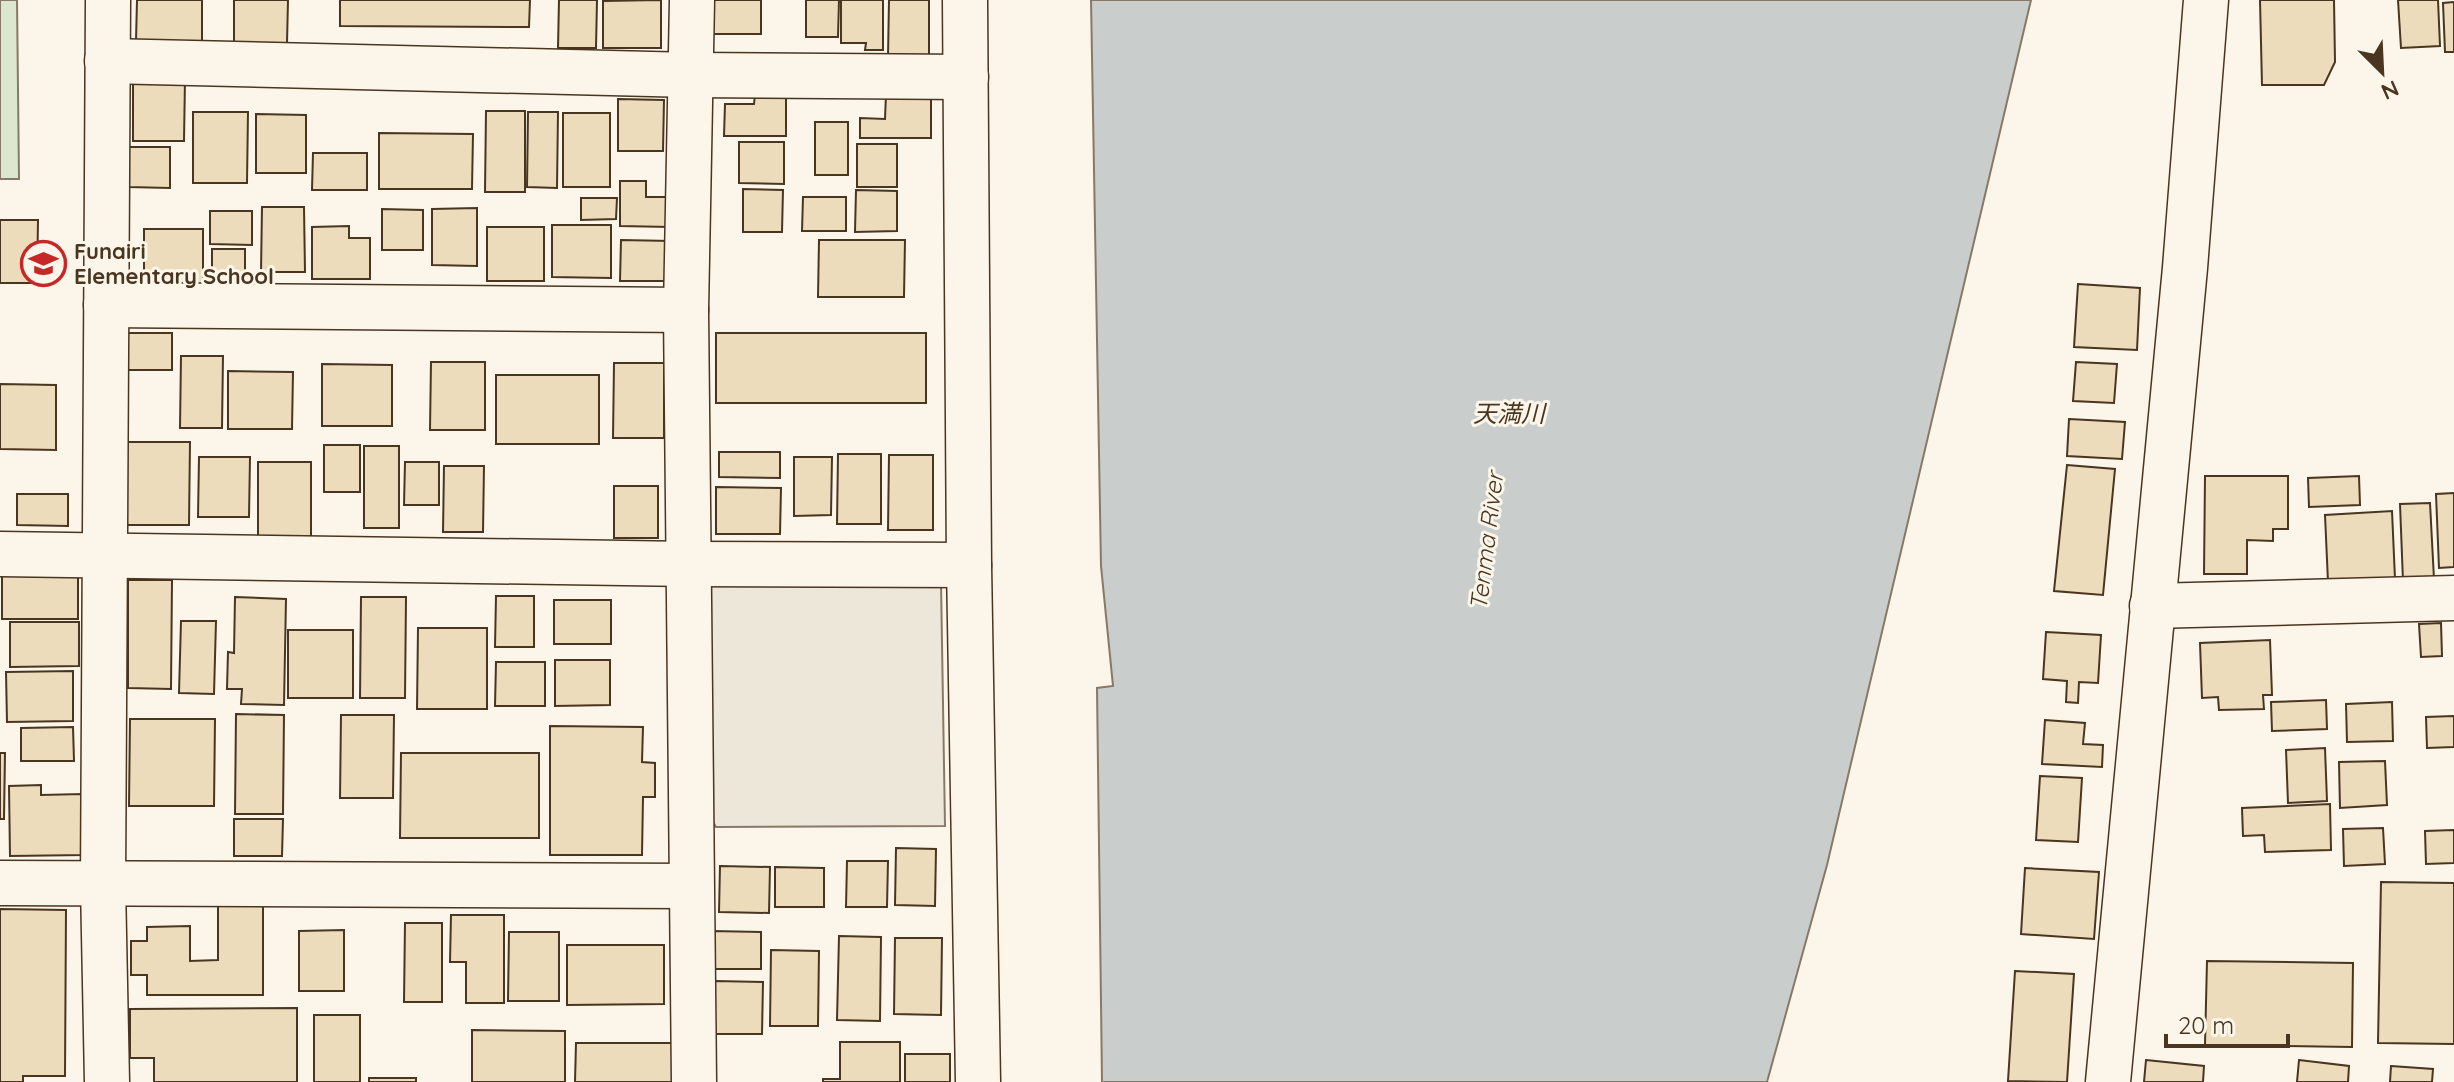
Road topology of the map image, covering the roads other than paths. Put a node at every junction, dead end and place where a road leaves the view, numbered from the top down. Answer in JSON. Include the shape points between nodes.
{"nodes":[{"id":1,"x":108,"y":0,"type":"edge"},
{"id":2,"x":692,"y":0,"type":"edge"},
{"id":3,"x":965,"y":0,"type":"edge"},
{"id":4,"x":2215,"y":9,"type":"edge"},
{"id":5,"x":107,"y":61,"type":"junction"},
{"id":6,"x":692,"y":75,"type":"junction"},
{"id":7,"x":966,"y":77,"type":"junction"},
{"id":8,"x":106,"y":305,"type":"junction"},
{"id":9,"x":686,"y":310,"type":"junction"},
{"id":10,"x":0,"y":554,"type":"edge"},
{"id":11,"x":103,"y":555,"type":"junction"},
{"id":12,"x":690,"y":564,"type":"junction"},
{"id":13,"x":969,"y":565,"type":"junction"},
{"id":14,"x":2454,"y":598,"type":"edge"},
{"id":15,"x":2152,"y":606,"type":"junction"},
{"id":16,"x":0,"y":883,"type":"edge"},
{"id":17,"x":103,"y":885,"type":"junction"},
{"id":18,"x":690,"y":886,"type":"junction"},
{"id":19,"x":107,"y":1082,"type":"edge"},
{"id":20,"x":694,"y":1082,"type":"edge"},
{"id":21,"x":978,"y":1082,"type":"edge"},
{"id":22,"x":2108,"y":1082,"type":"edge"}],
"edges":[{"from":1,"to":5,"type":"street"},
{"from":2,"to":6,"type":"street"},
{"from":3,"to":7,"type":"street"},
{"from":4,"to":15,"type":"street"},
{"from":5,"to":6,"type":"street"},
{"from":5,"to":8,"type":"street"},
{"from":6,"to":7,"type":"street"},
{"from":6,"to":9,"type":"street"},
{"from":7,"to":13,"type":"street"},
{"from":8,"to":9,"type":"street"},
{"from":8,"to":11,"type":"street"},
{"from":9,"to":12,"type":"street"},
{"from":10,"to":11,"type":"street"},
{"from":11,"to":12,"type":"street"},
{"from":11,"to":17,"type":"street"},
{"from":12,"to":13,"type":"street"},
{"from":12,"to":18,"type":"street"},
{"from":13,"to":21,"type":"street"},
{"from":14,"to":15,"type":"street"},
{"from":15,"to":22,"type":"street"},
{"from":16,"to":17,"type":"street"},
{"from":17,"to":18,"type":"street"},
{"from":17,"to":19,"type":"street"},
{"from":18,"to":20,"type":"street"}]}
